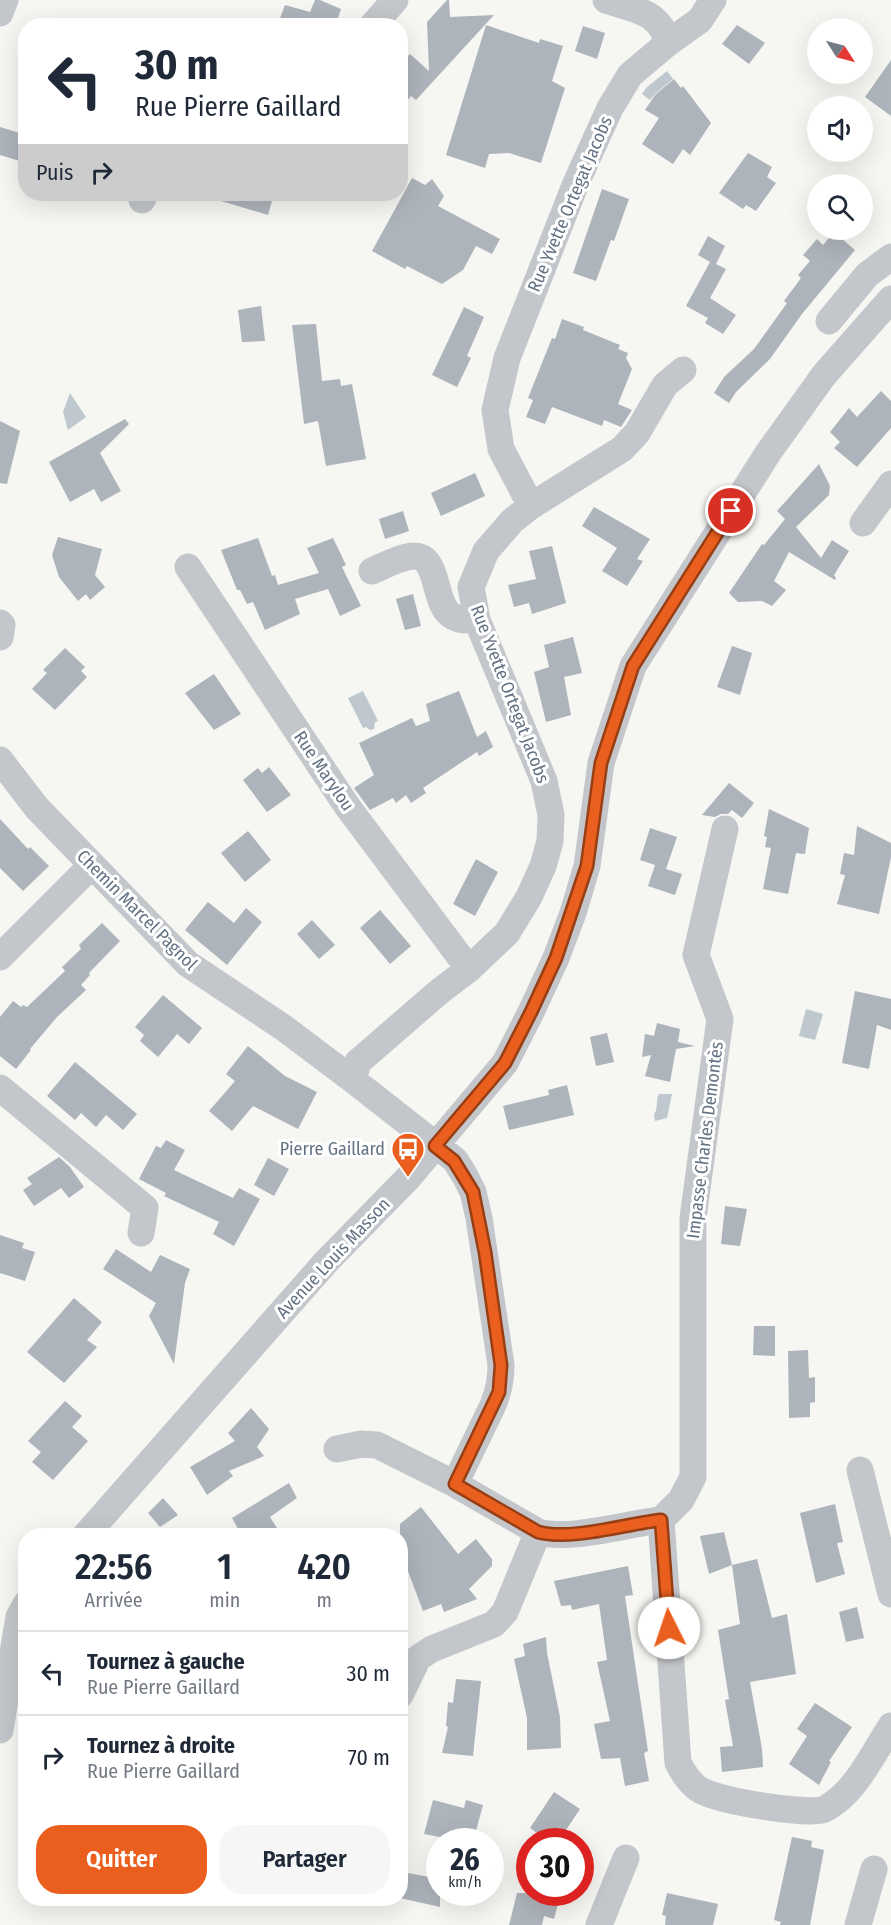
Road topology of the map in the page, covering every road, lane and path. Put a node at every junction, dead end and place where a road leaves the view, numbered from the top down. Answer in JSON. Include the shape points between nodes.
{"nodes":[{"id":1,"x":5,"y":0,"type":"edge"},
{"id":2,"x":395,"y":0,"type":"edge"},
{"id":3,"x":606,"y":0,"type":"edge"},
{"id":4,"x":712,"y":0,"type":"edge"},
{"id":5,"x":0,"y":13,"type":"edge"},
{"id":6,"x":379,"y":18,"type":"edge"},
{"id":7,"x":668,"y":43,"type":"junction"},
{"id":8,"x":891,"y":257,"type":"edge"},
{"id":9,"x":891,"y":299,"type":"edge"},
{"id":10,"x":829,"y":321,"type":"dead end"},
{"id":11,"x":683,"y":370,"type":"dead end"},
{"id":12,"x":891,"y":484,"type":"edge"},
{"id":13,"x":531,"y":506,"type":"junction"},
{"id":14,"x":863,"y":523,"type":"dead end"},
{"id":15,"x":188,"y":567,"type":"dead end"},
{"id":16,"x":372,"y":571,"type":"dead end"},
{"id":17,"x":477,"y":620,"type":"junction"},
{"id":18,"x":0,"y":623,"type":"edge"},
{"id":19,"x":0,"y":637,"type":"edge"},
{"id":20,"x":0,"y":760,"type":"edge"},
{"id":21,"x":725,"y":829,"type":"dead end"},
{"id":22,"x":92,"y":865,"type":"junction"},
{"id":23,"x":0,"y":957,"type":"edge"},
{"id":24,"x":469,"y":969,"type":"junction"},
{"id":25,"x":353,"y":1080,"type":"junction"},
{"id":26,"x":0,"y":1089,"type":"edge"},
{"id":27,"x":435,"y":1146,"type":"junction"},
{"id":28,"x":141,"y":1233,"type":"dead end"},
{"id":29,"x":337,"y":1449,"type":"dead end"},
{"id":30,"x":860,"y":1470,"type":"dead end"},
{"id":31,"x":455,"y":1484,"type":"junction"},
{"id":32,"x":661,"y":1520,"type":"junction"},
{"id":33,"x":92,"y":1528,"type":"edge"},
{"id":34,"x":538,"y":1532,"type":"junction"},
{"id":35,"x":891,"y":1594,"type":"edge"},
{"id":36,"x":18,"y":1638,"type":"edge"},
{"id":37,"x":408,"y":1679,"type":"edge"},
{"id":38,"x":891,"y":1726,"type":"edge"},
{"id":39,"x":0,"y":1730,"type":"edge"},
{"id":40,"x":626,"y":1858,"type":"dead end"},
{"id":41,"x":874,"y":1869,"type":"dead end"},
{"id":42,"x":598,"y":1925,"type":"edge"},
{"id":43,"x":858,"y":1925,"type":"edge"}],
"edges":[{"from":1,"to":5,"type":"street"},
{"from":2,"to":6,"type":"street"},
{"from":3,"to":7,"type":"street","via":[[653,17],[664,30]]},
{"from":4,"to":7,"type":"street","name":"Rue Yvette Ortegat Jacobs","via":[[700,20]]},
{"from":7,"to":13,"type":"street","name":"Rue Yvette Ortegat Jacobs","via":[[630,75],[610,108],[507,358],[495,410],[501,449]]},
{"from":8,"to":10,"type":"street","via":[[867,275]]},
{"from":9,"to":27,"type":"street","name":"Avenue Louis Masson","via":[[824,375],[768,453],[633,666],[601,763],[587,866],[556,958],[505,1063]]},
{"from":11,"to":13,"type":"street","via":[[664,385],[637,433],[622,450]]},
{"from":12,"to":14,"type":"street"},
{"from":13,"to":17,"type":"street","name":"Rue Yvette Ortegat Jacobs","via":[[486,551],[471,587]]},
{"from":15,"to":24,"type":"street","name":"Rue Marylou","via":[[347,806]]},
{"from":16,"to":17,"type":"street","via":[[408,556],[418,556],[431,567],[444,610],[452,617]]},
{"from":17,"to":24,"type":"street","name":"Rue Yvette Ortegat Jacobs","via":[[544,781],[551,815],[550,841],[529,897],[507,933]]},
{"from":18,"to":19,"type":"street"},
{"from":20,"to":22,"type":"street","name":"Chemin Marcel Pagnol","via":[[37,808]]},
{"from":21,"to":32,"type":"street","name":"Impasse Charles Demontès","via":[[696,955],[720,1019],[693,1218],[693,1477],[681,1500]]},
{"from":22,"to":23,"type":"street"},
{"from":22,"to":25,"type":"street","name":"Chemin Marcel Pagnol","via":[[188,964]]},
{"from":24,"to":25,"type":"street","name":"Rue Yvette Ortegat Jacobs","via":[[358,1062]]},
{"from":25,"to":27,"type":"street"},
{"from":26,"to":28,"type":"street","via":[[145,1208]]},
{"from":27,"to":31,"type":"street","via":[[454,1161],[473,1192],[501,1365],[499,1392]]},
{"from":27,"to":33,"type":"street","name":"Avenue Louis Masson","via":[[325,1263]]},
{"from":29,"to":31,"type":"street","via":[[377,1444]]},
{"from":30,"to":35,"type":"street"},
{"from":31,"to":34,"type":"street"},
{"from":32,"to":34,"type":"street","via":[[571,1534]]},
{"from":32,"to":38,"type":"street","via":[[678,1763],[689,1781],[723,1799],[823,1809],[843,1797]]},
{"from":34,"to":37,"type":"street","via":[[505,1612],[494,1624],[418,1658]]},
{"from":36,"to":39,"type":"street"},
{"from":40,"to":42,"type":"street"},
{"from":41,"to":43,"type":"street"}]}
